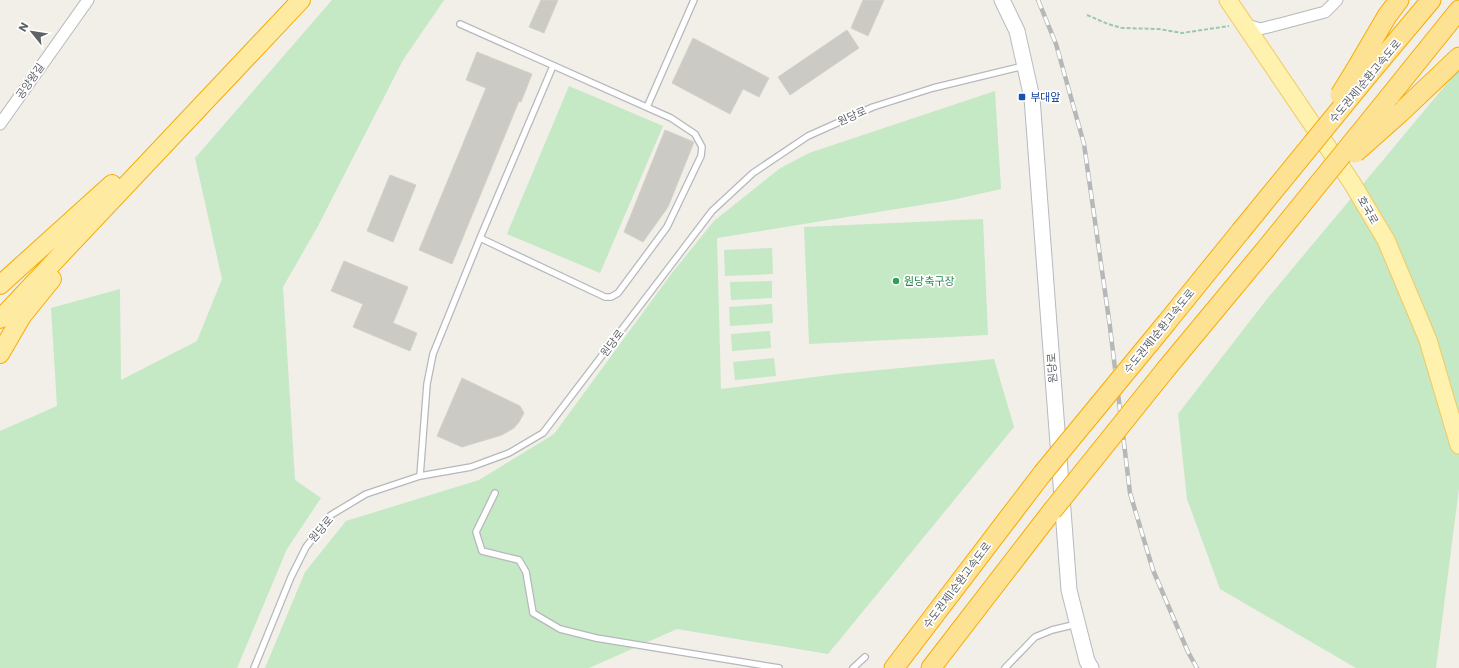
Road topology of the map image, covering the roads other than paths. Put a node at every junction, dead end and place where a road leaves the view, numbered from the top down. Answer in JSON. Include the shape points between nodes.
{"nodes":[{"id":1,"x":88,"y":0,"type":"edge"},
{"id":2,"x":284,"y":0,"type":"edge"},
{"id":3,"x":301,"y":0,"type":"edge"},
{"id":4,"x":694,"y":0,"type":"edge"},
{"id":5,"x":1002,"y":0,"type":"edge"},
{"id":6,"x":1228,"y":0,"type":"edge"},
{"id":7,"x":1240,"y":0,"type":"edge"},
{"id":8,"x":1336,"y":0,"type":"edge"},
{"id":9,"x":1399,"y":0,"type":"edge"},
{"id":10,"x":1431,"y":0,"type":"edge"},
{"id":11,"x":1391,"y":8,"type":"edge"},
{"id":12,"x":1459,"y":10,"type":"edge"},
{"id":13,"x":460,"y":24,"type":"dead end"},
{"id":14,"x":1252,"y":26,"type":"junction"},
{"id":15,"x":1459,"y":57,"type":"edge"},
{"id":16,"x":552,"y":66,"type":"junction"},
{"id":17,"x":1025,"y":66,"type":"junction"},
{"id":18,"x":1362,"y":72,"type":"junction"},
{"id":19,"x":647,"y":107,"type":"junction"},
{"id":20,"x":0,"y":124,"type":"edge"},
{"id":21,"x":140,"y":164,"type":"junction"},
{"id":22,"x":1314,"y":190,"type":"junction"},
{"id":23,"x":480,"y":238,"type":"junction"},
{"id":24,"x":0,"y":285,"type":"edge"},
{"id":25,"x":0,"y":308,"type":"edge"},
{"id":26,"x":0,"y":319,"type":"edge"},
{"id":27,"x":0,"y":354,"type":"edge"},
{"id":28,"x":1442,"y":386,"type":"junction"},
{"id":29,"x":1458,"y":403,"type":"edge"},
{"id":30,"x":1459,"y":445,"type":"edge"},
{"id":31,"x":420,"y":476,"type":"junction"},
{"id":32,"x":495,"y":493,"type":"dead end"},
{"id":33,"x":1077,"y":624,"type":"junction"},
{"id":34,"x":865,"y":657,"type":"dead end"},
{"id":35,"x":254,"y":668,"type":"edge"},
{"id":36,"x":779,"y":668,"type":"edge"},
{"id":37,"x":853,"y":668,"type":"edge"},
{"id":38,"x":894,"y":668,"type":"edge"},
{"id":39,"x":932,"y":668,"type":"edge"},
{"id":40,"x":1005,"y":668,"type":"edge"},
{"id":41,"x":1091,"y":668,"type":"edge"}],
"edges":[{"from":1,"to":20,"type":"street","name":"공양왕길"},
{"from":2,"to":21,"type":"highway"},
{"from":3,"to":21,"type":"highway"},
{"from":4,"to":19,"type":"lane"},
{"from":5,"to":17,"type":"main road","name":"원당로","via":[[1017,31]]},
{"from":6,"to":14,"type":"main road","name":"호국로"},
{"from":7,"to":14,"type":"main road","name":"호국로"},
{"from":8,"to":14,"type":"street","via":[[1325,12]]},
{"from":9,"to":11,"type":"highway"},
{"from":10,"to":18,"type":"highway","name":"수도권제1순환고속도로"},
{"from":11,"to":18,"type":"highway"},
{"from":12,"to":22,"type":"highway","bridge":true},
{"from":13,"to":16,"type":"lane"},
{"from":14,"to":28,"type":"main road","name":"호국로","via":[[1386,240],[1428,340]]},
{"from":14,"to":29,"type":"main road","name":"호국로","via":[[1396,237],[1439,339]]},
{"from":15,"to":22,"type":"highway","bridge":true},
{"from":16,"to":19,"type":"lane"},
{"from":16,"to":23,"type":"lane"},
{"from":17,"to":31,"type":"lane","name":"원당로","via":[[933,88],[873,108],[808,136],[759,169],[712,211],[543,433],[509,453],[471,467]]},
{"from":17,"to":33,"type":"main road","name":"원당로","via":[[1032,98],[1069,590]]},
{"from":18,"to":38,"type":"highway","name":"수도권제1순환고속도로","bridge":true,"via":[[1309,148],[1042,474]]},
{"from":19,"to":23,"type":"lane","via":[[671,118],[695,134],[702,146],[701,156],[667,227],[618,293],[605,297]]},
{"from":21,"to":24,"type":"highway"},
{"from":21,"to":25,"type":"highway"},
{"from":21,"to":26,"type":"highway"},
{"from":21,"to":27,"type":"highway","via":[[22,316]]},
{"from":22,"to":39,"type":"highway","bridge":true,"via":[[1052,511]]},
{"from":23,"to":31,"type":"lane","via":[[433,354],[427,384]]},
{"from":28,"to":29,"type":"main road"},
{"from":28,"to":30,"type":"main road","name":"호국로"},
{"from":31,"to":35,"type":"lane","name":"원당로","via":[[366,494],[331,515],[306,547],[290,577]]},
{"from":32,"to":36,"type":"lane","via":[[476,532],[482,551],[519,560],[526,572],[533,613],[560,629],[596,638]]},
{"from":33,"to":40,"type":"lane","via":[[1035,637]]},
{"from":33,"to":41,"type":"main road","name":"원당로"},
{"from":34,"to":37,"type":"lane"}]}
